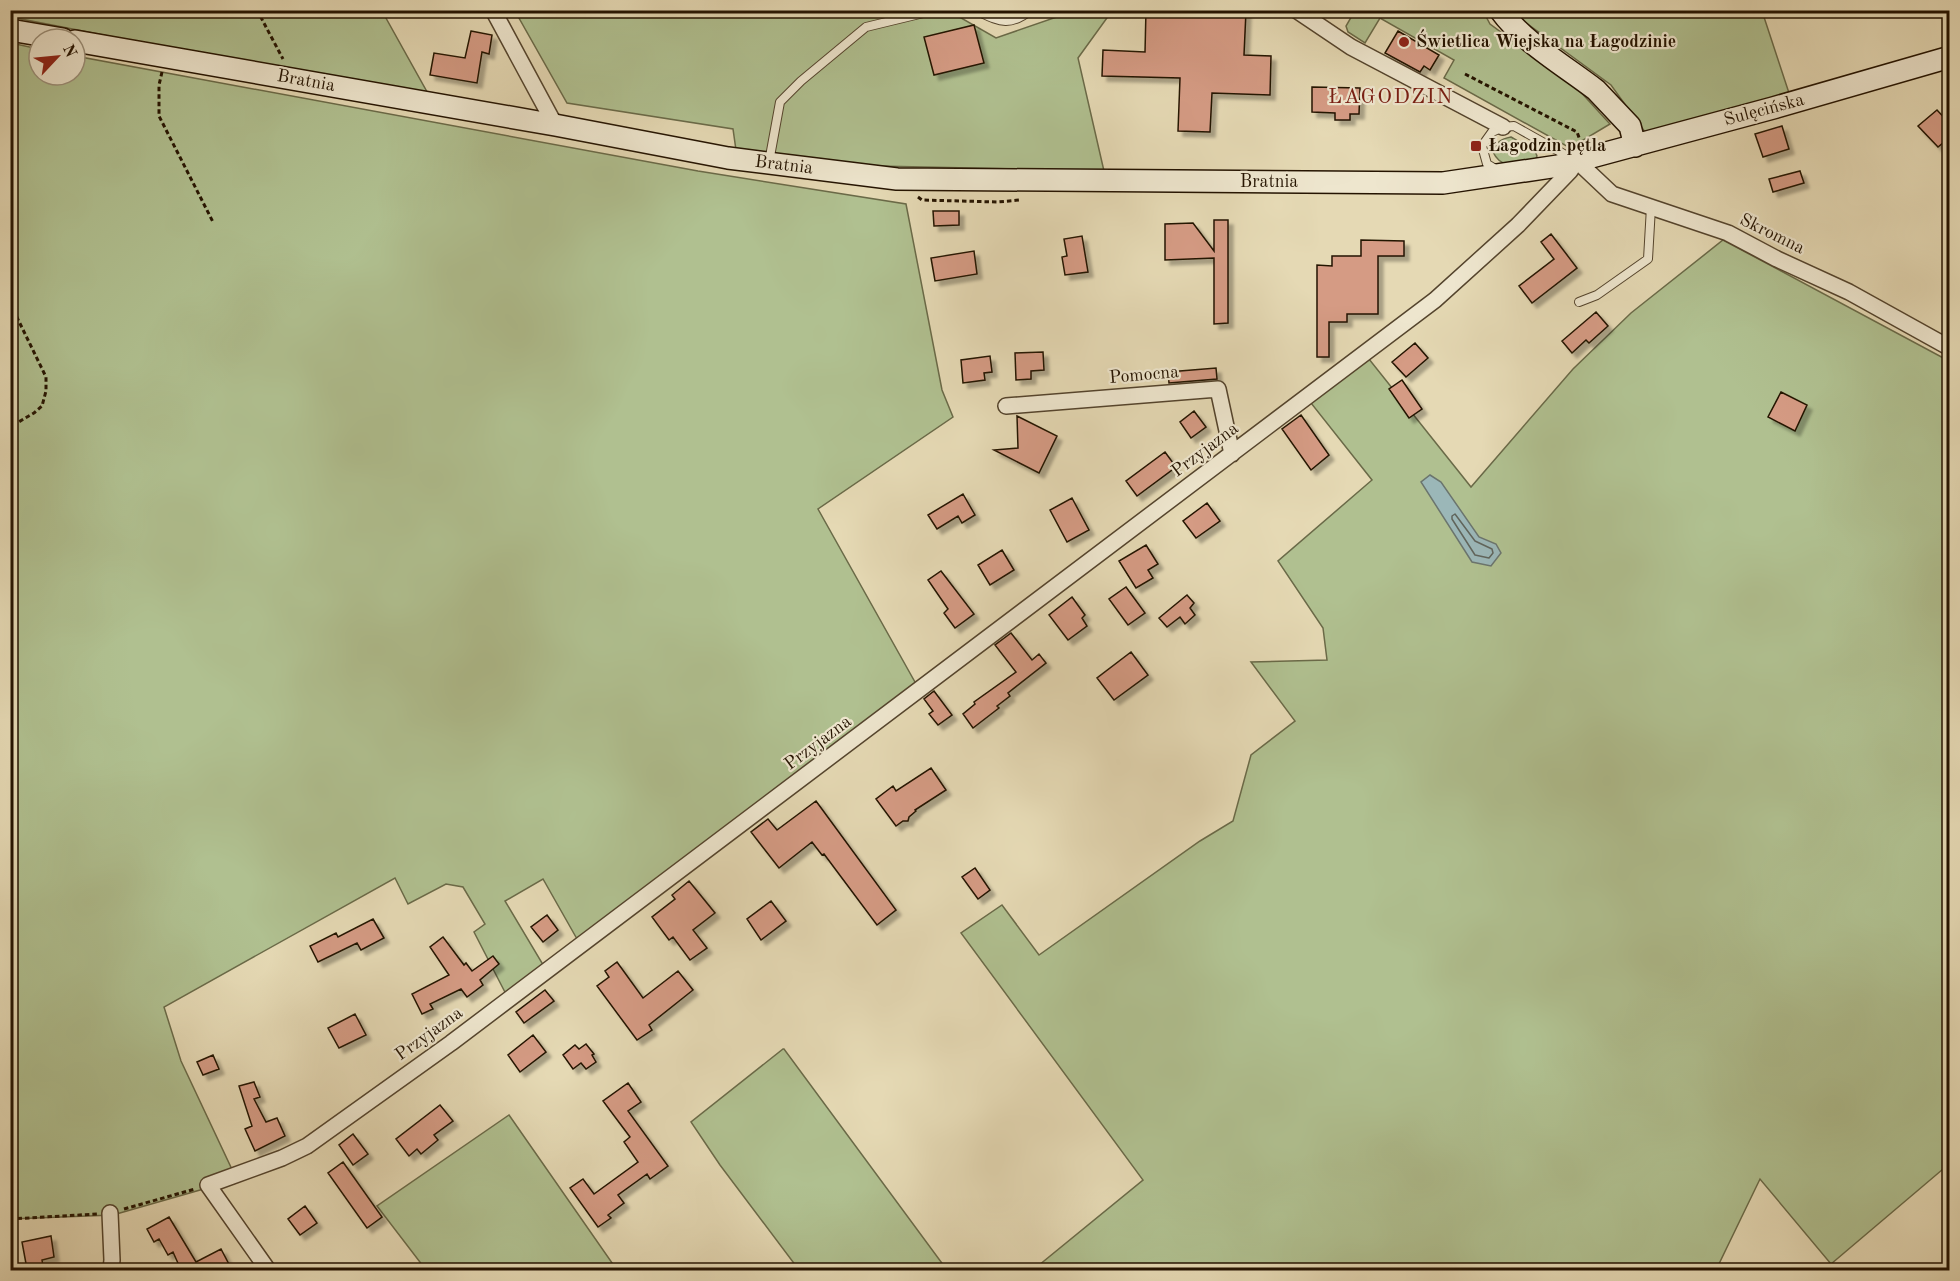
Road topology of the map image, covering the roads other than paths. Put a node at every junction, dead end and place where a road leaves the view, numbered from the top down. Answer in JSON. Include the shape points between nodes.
{"nodes":[{"id":1,"x":493,"y":10,"type":"edge"},
{"id":2,"x":936,"y":10,"type":"edge"},
{"id":3,"x":975,"y":10,"type":"edge"},
{"id":4,"x":1030,"y":10,"type":"edge"},
{"id":5,"x":1296,"y":10,"type":"edge"},
{"id":6,"x":1500,"y":10,"type":"edge"},
{"id":7,"x":10,"y":30,"type":"edge"},
{"id":8,"x":27,"y":33,"type":"edge"},
{"id":9,"x":87,"y":43,"type":"edge"},
{"id":10,"x":1950,"y":57,"type":"edge"},
{"id":11,"x":555,"y":125,"type":"junction"},
{"id":12,"x":1503,"y":127,"type":"junction"},
{"id":13,"x":1635,"y":146,"type":"junction"},
{"id":14,"x":1583,"y":160,"type":"junction"},
{"id":15,"x":769,"y":164,"type":"junction"},
{"id":16,"x":1503,"y":174,"type":"junction"},
{"id":17,"x":1651,"y":207,"type":"junction"},
{"id":18,"x":1579,"y":302,"type":"dead end"},
{"id":19,"x":1950,"y":348,"type":"edge"},
{"id":20,"x":1006,"y":406,"type":"dead end"},
{"id":21,"x":1232,"y":454,"type":"junction"},
{"id":22,"x":110,"y":1213,"type":"road end"},
{"id":23,"x":111,"y":1270,"type":"edge"},
{"id":24,"x":268,"y":1270,"type":"edge"}],
"edges":[{"from":1,"to":11,"type":"street"},
{"from":2,"to":15,"type":"lane","via":[[866,27],[801,81],[780,102]]},
{"from":3,"to":4,"type":"lane","via":[[999,21],[1019,20]]},
{"from":5,"to":12,"type":"street","via":[[1351,47]]},
{"from":6,"to":13,"type":"street","via":[[1527,38],[1606,99],[1630,126]]},
{"from":7,"to":8,"type":"street"},
{"from":9,"to":11,"type":"street","name":"Bratnia"},
{"from":10,"to":13,"type":"street","name":"Sulęcińska"},
{"from":11,"to":15,"type":"street","name":"Bratnia"},
{"from":12,"to":14,"type":"lane","via":[[1514,126]]},
{"from":12,"to":16,"type":"lane","via":[[1492,132],[1482,146],[1487,164]]},
{"from":13,"to":14,"type":"street","name":"Sulęcińska"},
{"from":14,"to":16,"type":"street","name":"Bratnia"},
{"from":14,"to":17,"type":"street","name":"Skromna","via":[[1612,194]]},
{"from":14,"to":21,"type":"street","name":"Przyjazna","via":[[1436,300]]},
{"from":15,"to":16,"type":"street","name":"Bratnia","via":[[897,179],[1443,183]]},
{"from":17,"to":18,"type":"lane","via":[[1648,259],[1597,296]]},
{"from":17,"to":19,"type":"street","name":"Skromna","via":[[1728,233],[1849,292]]},
{"from":20,"to":21,"type":"street","name":"Pomocna","via":[[1218,389]]},
{"from":21,"to":24,"type":"street","name":"Przyjazna","via":[[441,1050],[307,1146],[208,1185]]},
{"from":22,"to":23,"type":"street"}]}
